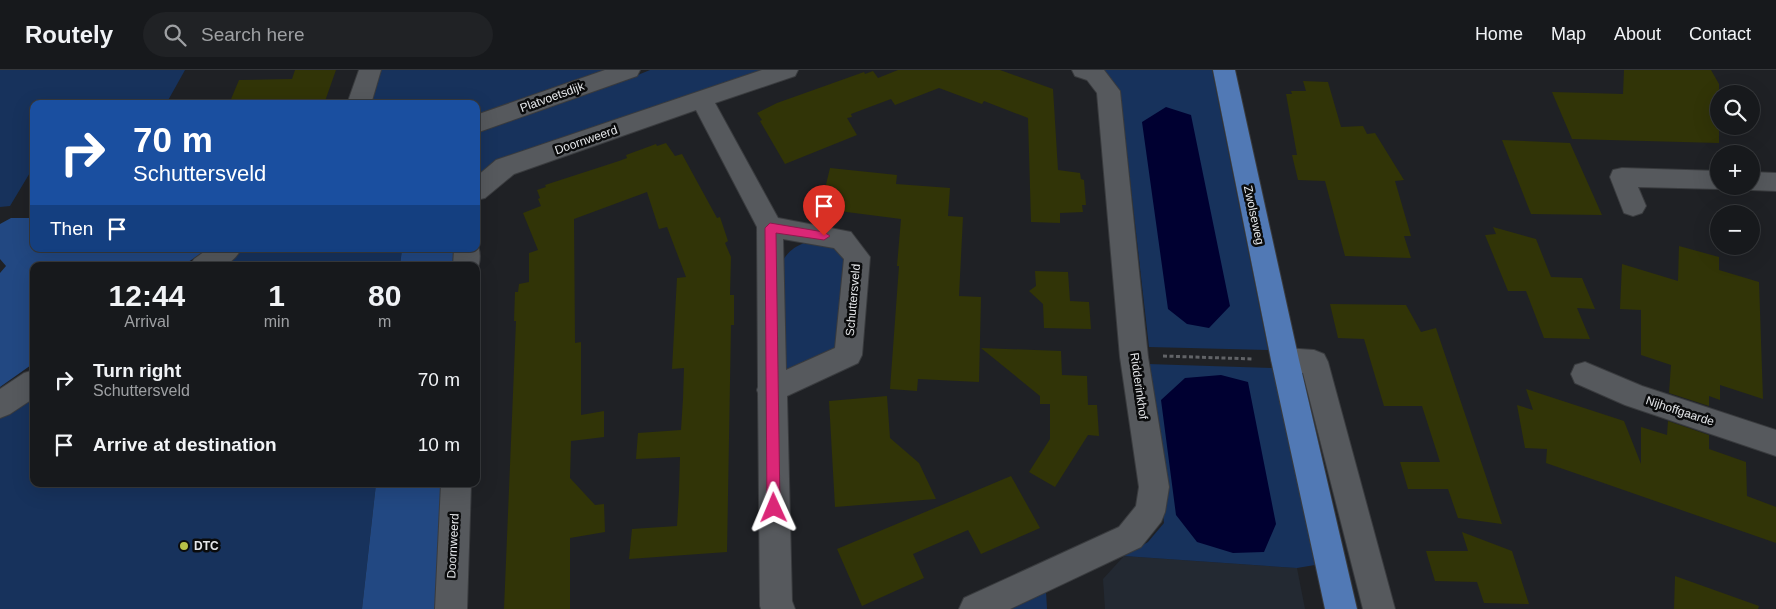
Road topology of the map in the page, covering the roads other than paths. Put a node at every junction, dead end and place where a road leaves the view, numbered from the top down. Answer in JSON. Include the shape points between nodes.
{"nodes":[{"id":1,"x":370,"y":70,"type":"edge"},
{"id":2,"x":629,"y":70,"type":"edge"},
{"id":3,"x":787,"y":70,"type":"edge"},
{"id":4,"x":1083,"y":70,"type":"edge"},
{"id":5,"x":1224,"y":70,"type":"edge"},
{"id":6,"x":360,"y":100,"type":"edge"},
{"id":7,"x":702,"y":100,"type":"junction"},
{"id":8,"x":480,"y":123,"type":"edge"},
{"id":9,"x":1710,"y":180,"type":"edge"},
{"id":10,"x":1760,"y":182,"type":"edge"},
{"id":11,"x":1776,"y":182,"type":"edge"},
{"id":12,"x":480,"y":188,"type":"edge"},
{"id":13,"x":1634,"y":206,"type":"dead end"},
{"id":14,"x":770,"y":228,"type":"junction"},
{"id":15,"x":224,"y":252,"type":"edge"},
{"id":16,"x":209,"y":262,"type":"edge"},
{"id":17,"x":1285,"y":360,"type":"junction"},
{"id":18,"x":1585,"y":374,"type":"dead end"},
{"id":19,"x":30,"y":385,"type":"edge"},
{"id":20,"x":771,"y":390,"type":"junction"},
{"id":21,"x":0,"y":405,"type":"edge"},
{"id":22,"x":1776,"y":443,"type":"edge"},
{"id":23,"x":456,"y":487,"type":"edge"},
{"id":24,"x":451,"y":609,"type":"edge"},
{"id":25,"x":779,"y":609,"type":"edge"},
{"id":26,"x":975,"y":609,"type":"edge"},
{"id":27,"x":1341,"y":609,"type":"edge"},
{"id":28,"x":1379,"y":609,"type":"edge"}],
"edges":[{"from":1,"to":6,"type":"street"},
{"from":2,"to":8,"type":"street","name":"Platvoetsdijk"},
{"from":3,"to":7,"type":"street"},
{"from":4,"to":26,"type":"street","name":"Ridderinkhof","via":[[1095,74],[1108,91],[1134,357],[1154,486],[1150,512],[1130,537]]},
{"from":5,"to":17,"type":"main road","name":"Zwolseweg"},
{"from":7,"to":12,"type":"street","name":"Doornweerd","via":[[505,167]]},
{"from":7,"to":14,"type":"street"},
{"from":9,"to":13,"type":"street","via":[[1622,177]]},
{"from":10,"to":11,"type":"street"},
{"from":14,"to":20,"type":"street"},
{"from":14,"to":20,"type":"street","name":"Schuttersveld","via":[[842,239],[857,257],[848,355]]},
{"from":15,"to":16,"type":"street"},
{"from":17,"to":27,"type":"main road","name":"Zwolseweg"},
{"from":17,"to":28,"type":"street","via":[[1314,362]]},
{"from":18,"to":22,"type":"street","name":"Nijhoffgaarde","via":[[1635,396]]},
{"from":19,"to":21,"type":"street"},
{"from":20,"to":25,"type":"street","via":[[776,606]]},
{"from":23,"to":24,"type":"street","name":"Doornweerd"}]}
